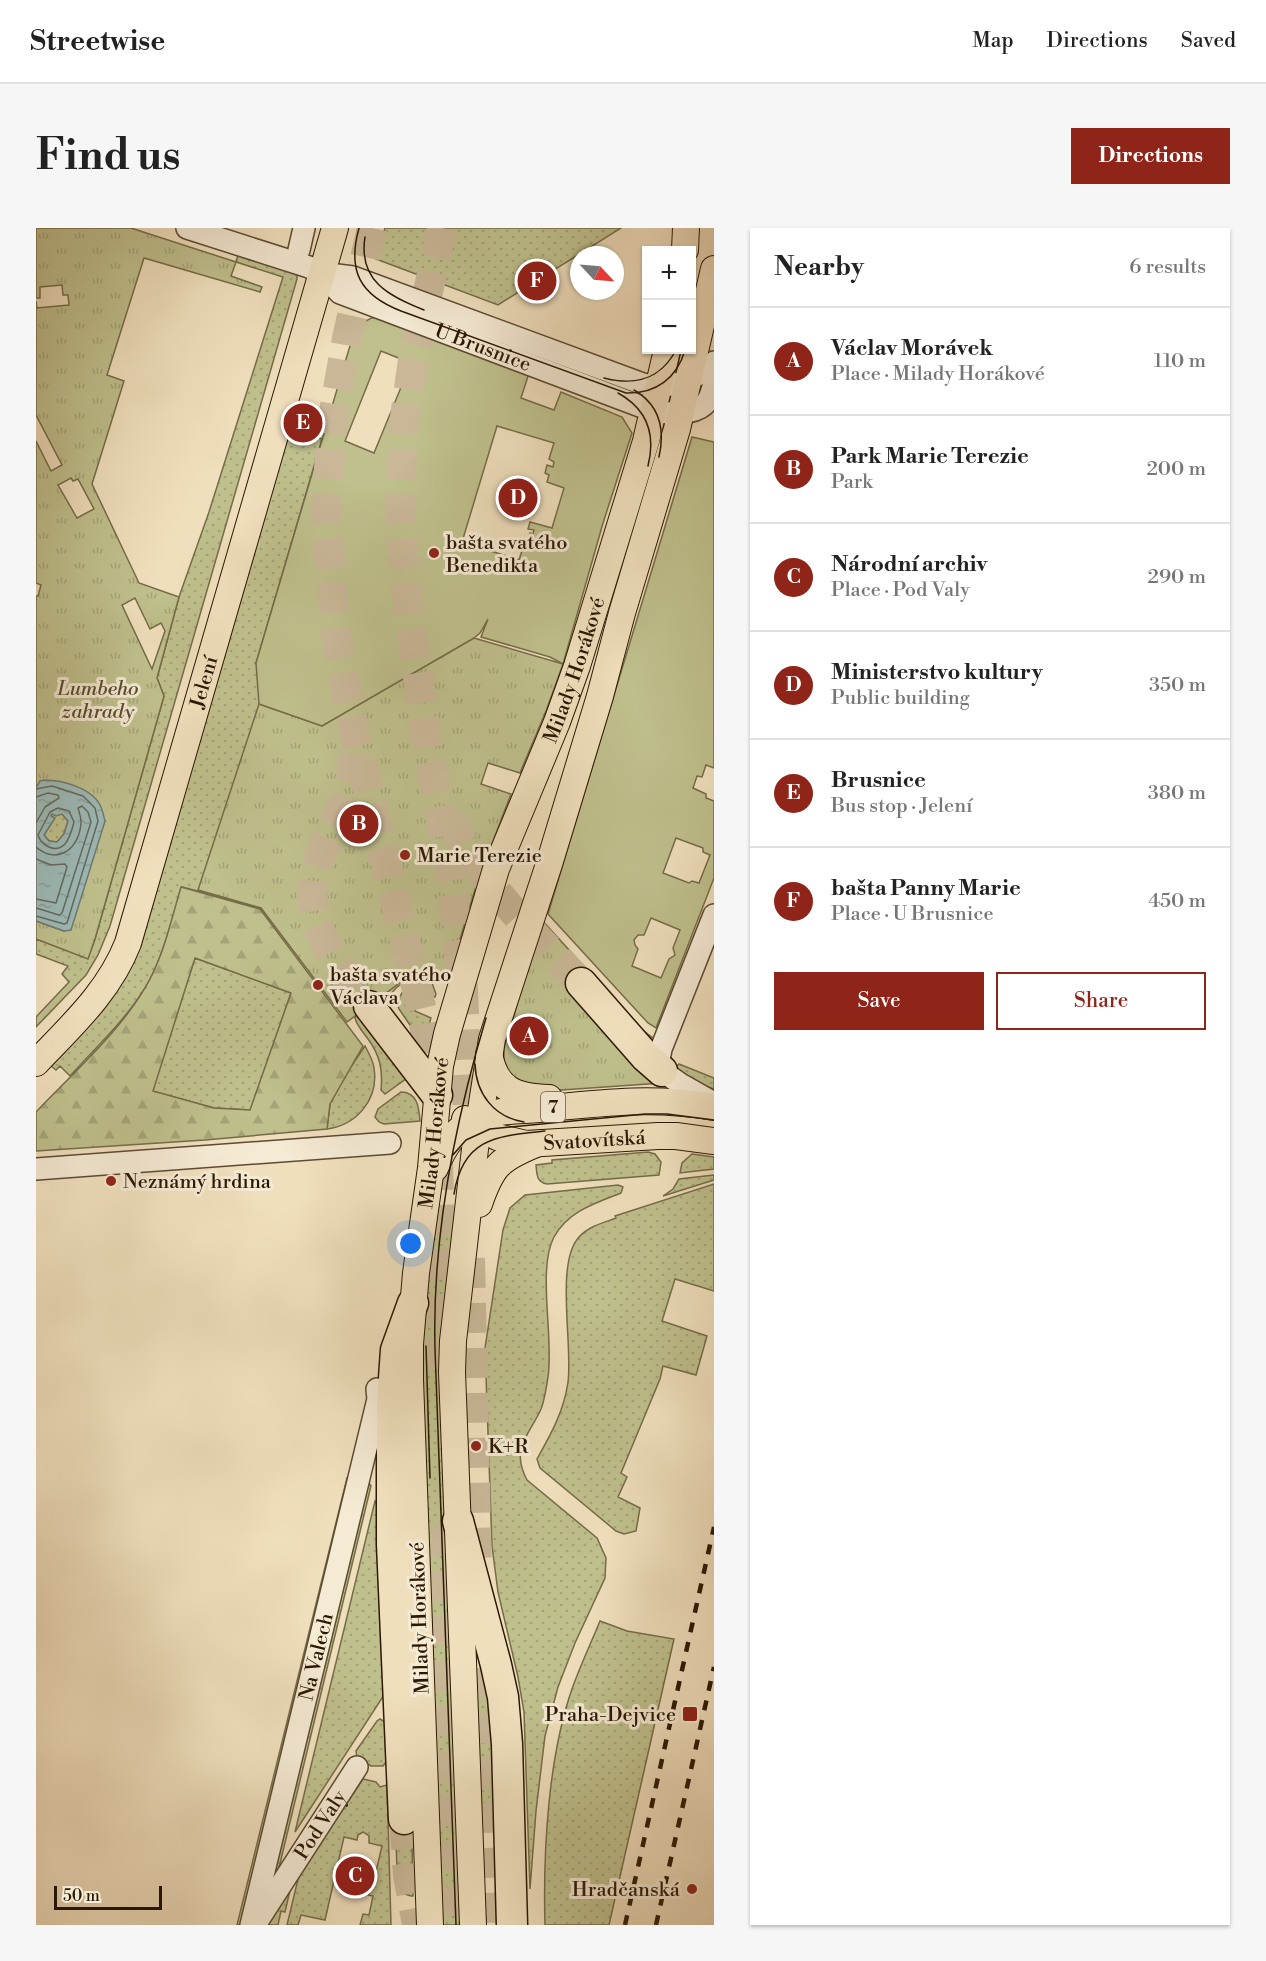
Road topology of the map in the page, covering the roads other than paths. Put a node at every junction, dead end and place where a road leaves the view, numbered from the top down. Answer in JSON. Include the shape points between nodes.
{"nodes":[{"id":1,"x":187,"y":228,"type":"edge"},
{"id":2,"x":304,"y":228,"type":"edge"},
{"id":3,"x":335,"y":228,"type":"edge"},
{"id":4,"x":686,"y":228,"type":"edge"},
{"id":5,"x":685,"y":246,"type":"edge"},
{"id":6,"x":299,"y":250,"type":"dead end"},
{"id":7,"x":714,"y":269,"type":"edge"},
{"id":8,"x":321,"y":273,"type":"junction"},
{"id":9,"x":665,"y":354,"type":"edge"},
{"id":10,"x":714,"y":362,"type":"edge"},
{"id":11,"x":702,"y":382,"type":"edge"},
{"id":12,"x":648,"y":393,"type":"junction"},
{"id":13,"x":681,"y":412,"type":"junction"},
{"id":14,"x":714,"y":915,"type":"edge"},
{"id":15,"x":581,"y":983,"type":"tunnel mouth"},
{"id":16,"x":369,"y":1006,"type":"tunnel mouth"},
{"id":17,"x":489,"y":1053,"type":"junction"},
{"id":18,"x":36,"y":1063,"type":"edge"},
{"id":19,"x":662,"y":1071,"type":"junction"},
{"id":20,"x":437,"y":1095,"type":"junction"},
{"id":21,"x":627,"y":1100,"type":"junction"},
{"id":22,"x":714,"y":1105,"type":"edge"},
{"id":23,"x":476,"y":1122,"type":"junction"},
{"id":24,"x":714,"y":1141,"type":"edge"},
{"id":25,"x":390,"y":1143,"type":"dead end"},
{"id":26,"x":536,"y":1144,"type":"junction"},
{"id":27,"x":36,"y":1169,"type":"edge"},
{"id":28,"x":428,"y":1188,"type":"junction"},
{"id":29,"x":463,"y":1253,"type":"junction"},
{"id":30,"x":413,"y":1303,"type":"junction"},
{"id":31,"x":377,"y":1389,"type":"dead end"},
{"id":32,"x":458,"y":1521,"type":"junction"},
{"id":33,"x":357,"y":1767,"type":"dead end"},
{"id":34,"x":404,"y":1818,"type":"tunnel mouth"},
{"id":35,"x":283,"y":1882,"type":"junction"},
{"id":36,"x":260,"y":1887,"type":"junction"},
{"id":37,"x":253,"y":1925,"type":"edge"},
{"id":38,"x":430,"y":1925,"type":"edge"},
{"id":39,"x":473,"y":1925,"type":"edge"},
{"id":40,"x":512,"y":1925,"type":"edge"}],
"edges":[{"from":1,"to":8,"type":"street","name":"U Brusnice"},
{"from":2,"to":6,"type":"street"},
{"from":3,"to":8,"type":"main road","name":"Jelení"},
{"from":4,"to":5,"type":"main road"},
{"from":7,"to":11,"type":"main road","name":"Milady Horákové"},
{"from":8,"to":12,"type":"street","name":"U Brusnice","via":[[353,277]]},
{"from":8,"to":12,"type":"street","name":"U Brusnice","via":[[340,293]]},
{"from":8,"to":18,"type":"main road","name":"Jelení","via":[[128,943],[103,990]]},
{"from":9,"to":12,"type":"main road","name":"Milady Horákové"},
{"from":10,"to":11,"type":"street"},
{"from":11,"to":12,"type":"street"},
{"from":11,"to":13,"type":"main road","name":"Milady Horákové"},
{"from":12,"to":13,"type":"street","via":[[664,414]]},
{"from":12,"to":20,"type":"main road","name":"Milady Horákové","via":[[636,475],[557,722],[505,846],[481,916],[448,1026]]},
{"from":13,"to":17,"type":"main road","name":"Milady Horákové","via":[[597,707]]},
{"from":14,"to":19,"type":"street","via":[[661,1049]]},
{"from":15,"to":19,"type":"highway"},
{"from":16,"to":20,"type":"highway"},
{"from":17,"to":21,"type":"main road","via":[[502,1083],[520,1095]]},
{"from":17,"to":23,"type":"main road","name":"Milady Horákové"},
{"from":19,"to":22,"type":"street"},
{"from":20,"to":23,"type":"main road"},
{"from":20,"to":28,"type":"main road","name":"Milady Horákové"},
{"from":21,"to":22,"type":"main road","name":"Svatovítská","number":"7"},
{"from":21,"to":23,"type":"main road","name":"Svatovítská","number":"7","via":[[511,1111]]},
{"from":23,"to":26,"type":"main road","name":"Svatovítská","number":"7","via":[[504,1140]]},
{"from":23,"to":28,"type":"main road","via":[[462,1127],[446,1147]]},
{"from":23,"to":29,"type":"main road","name":"Milady Horákové"},
{"from":24,"to":26,"type":"main road","name":"Svatovítská","number":"7","via":[[658,1136]]},
{"from":25,"to":27,"type":"street"},
{"from":26,"to":29,"type":"main road","via":[[512,1155],[492,1171]]},
{"from":28,"to":30,"type":"main road","name":"Milady Horákové"},
{"from":29,"to":32,"type":"main road","name":"Milady Horákové","via":[[452,1372]]},
{"from":30,"to":34,"type":"highway","via":[[396,1350],[392,1407],[392,1544]]},
{"from":30,"to":38,"type":"main road","name":"Milady Horákové","via":[[410,1391]]},
{"from":31,"to":36,"type":"street","name":"Na Valech","via":[[378,1399]]},
{"from":32,"to":39,"type":"main road","name":"Milady Horákové"},
{"from":32,"to":40,"type":"highway","via":[[502,1697]]},
{"from":33,"to":35,"type":"street","name":"Pod Valy"},
{"from":35,"to":36,"type":"street"},
{"from":35,"to":37,"type":"street","name":"Pod Valy"},
{"from":36,"to":37,"type":"street","name":"Na Valech"}]}
